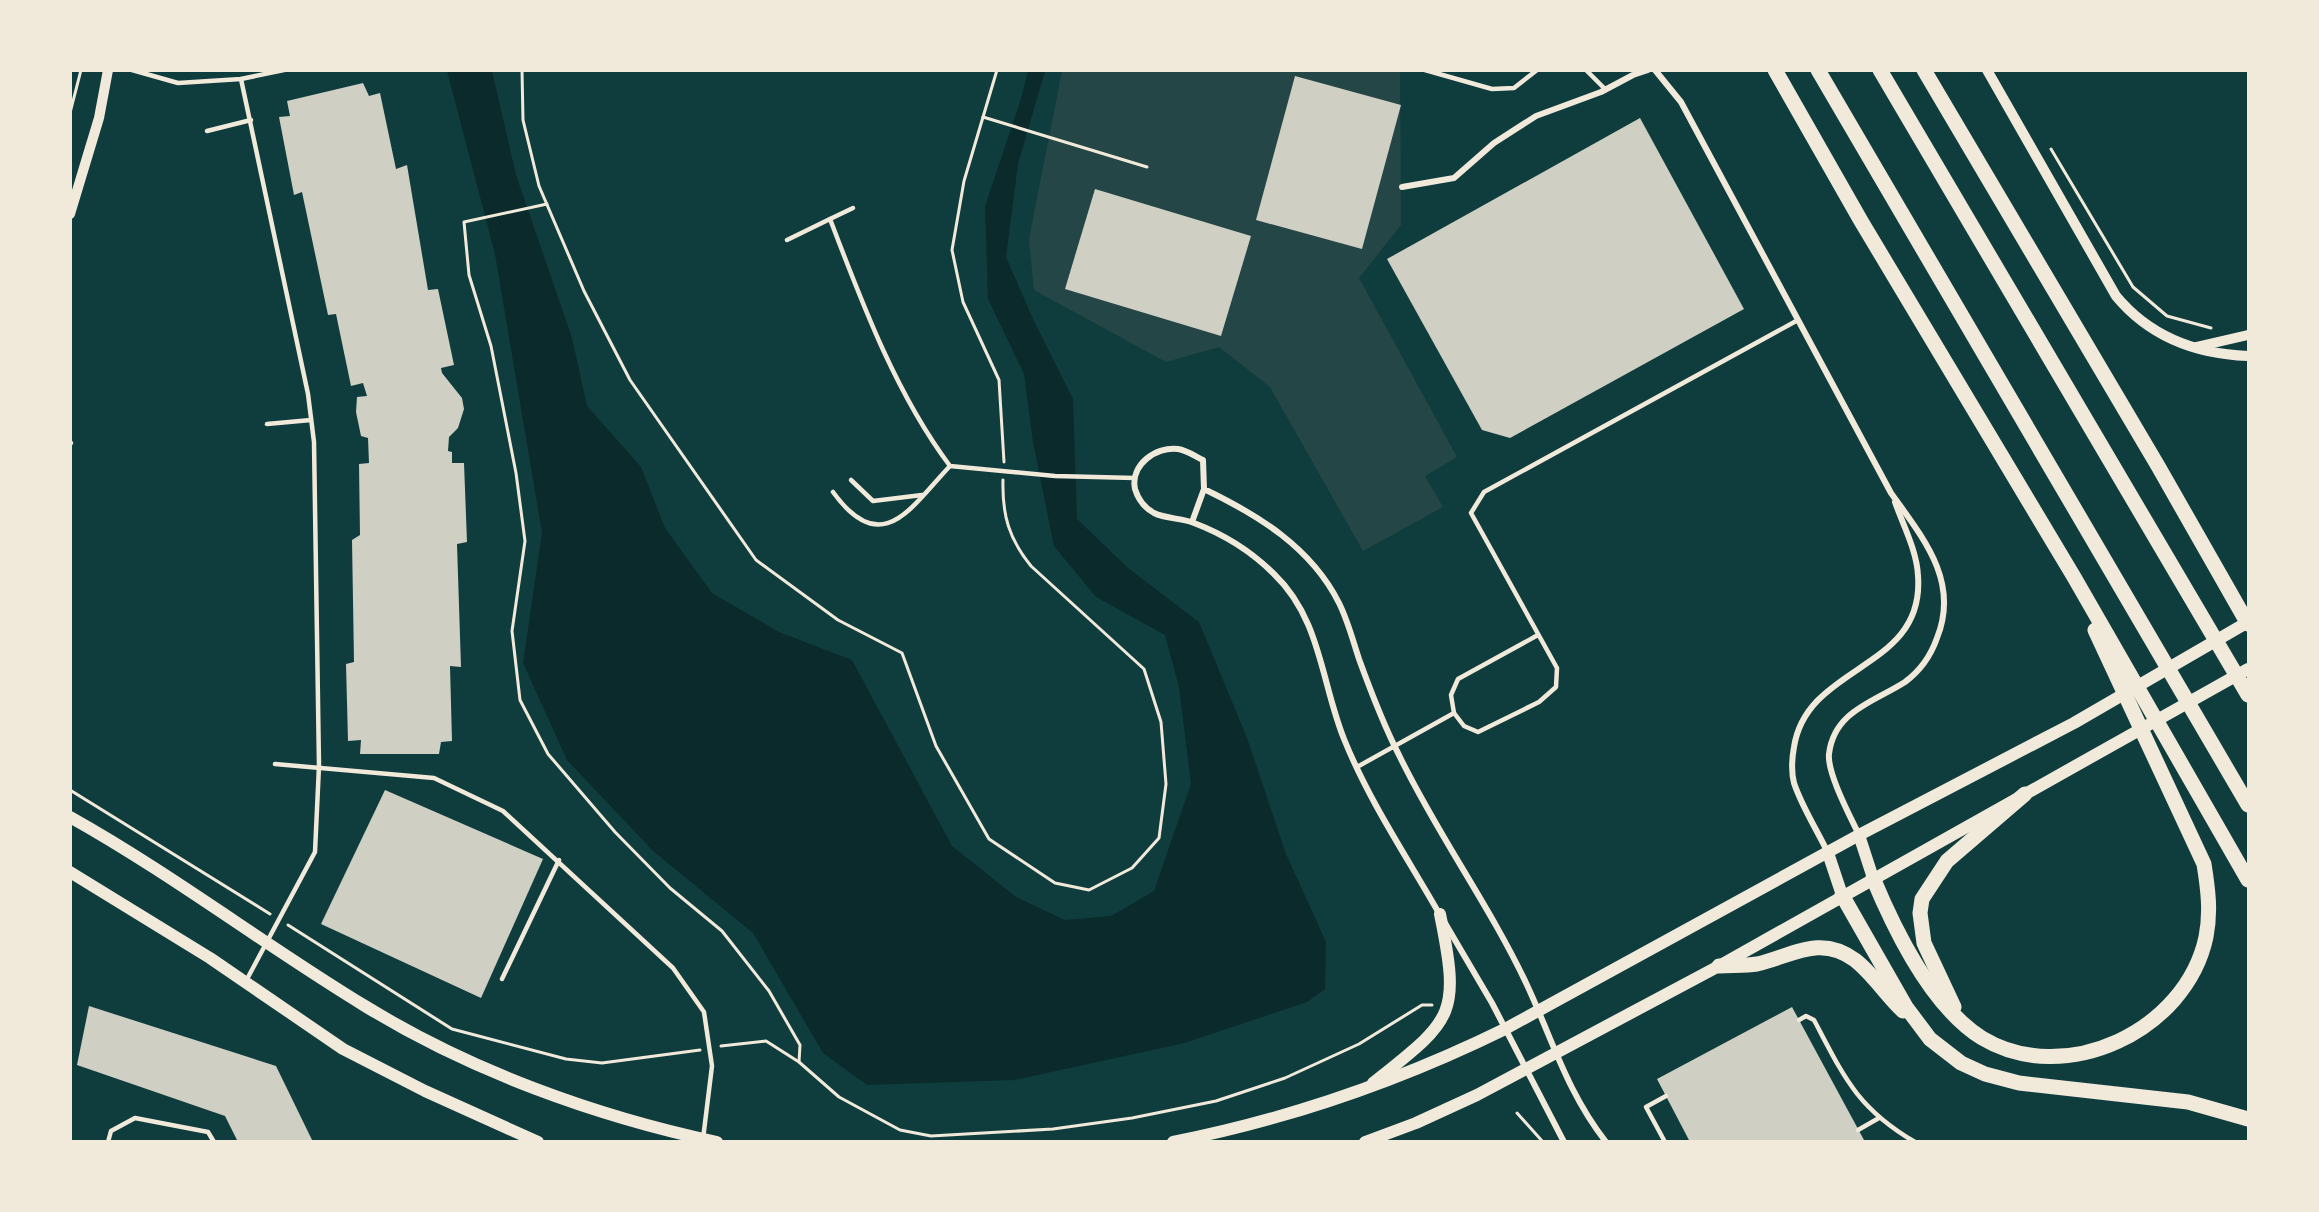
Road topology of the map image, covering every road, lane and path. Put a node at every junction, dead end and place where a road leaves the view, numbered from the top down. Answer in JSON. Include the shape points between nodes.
{"nodes":[{"id":1,"x":81,"y":70,"type":"edge"},
{"id":2,"x":108,"y":70,"type":"edge"},
{"id":3,"x":132,"y":70,"type":"edge"},
{"id":4,"x":284,"y":70,"type":"edge"},
{"id":5,"x":997,"y":70,"type":"edge"},
{"id":6,"x":1425,"y":70,"type":"edge"},
{"id":7,"x":1537,"y":70,"type":"edge"},
{"id":8,"x":1586,"y":70,"type":"edge"},
{"id":9,"x":1648,"y":70,"type":"edge"},
{"id":10,"x":1655,"y":70,"type":"edge"},
{"id":11,"x":1773,"y":70,"type":"edge"},
{"id":12,"x":1818,"y":70,"type":"edge"},
{"id":13,"x":1880,"y":70,"type":"edge"},
{"id":14,"x":1924,"y":70,"type":"edge"},
{"id":15,"x":1987,"y":70,"type":"edge"},
{"id":16,"x":241,"y":79,"type":"junction"},
{"id":17,"x":1606,"y":90,"type":"junction"},
{"id":18,"x":70,"y":113,"type":"edge"},
{"id":19,"x":251,"y":120,"type":"junction"},
{"id":20,"x":207,"y":131,"type":"dead end"},
{"id":21,"x":2049,"y":147,"type":"dead end"},
{"id":22,"x":1147,"y":167,"type":"dead end"},
{"id":23,"x":1402,"y":187,"type":"dead end"},
{"id":24,"x":73,"y":194,"type":"edge"},
{"id":25,"x":547,"y":204,"type":"dead end"},
{"id":26,"x":853,"y":208,"type":"dead end"},
{"id":27,"x":70,"y":214,"type":"edge"},
{"id":28,"x":830,"y":219,"type":"junction"},
{"id":29,"x":787,"y":240,"type":"dead end"},
{"id":30,"x":1798,"y":320,"type":"junction"},
{"id":31,"x":2217,"y":328,"type":"dead end"},
{"id":32,"x":2248,"y":335,"type":"edge"},
{"id":33,"x":2192,"y":347,"type":"junction"},
{"id":34,"x":2248,"y":356,"type":"edge"},
{"id":35,"x":311,"y":420,"type":"junction"},
{"id":36,"x":267,"y":424,"type":"dead end"},
{"id":37,"x":950,"y":466,"type":"junction"},
{"id":38,"x":2158,"y":466,"type":"junction"},
{"id":39,"x":1136,"y":478,"type":"junction"},
{"id":40,"x":851,"y":480,"type":"dead end"},
{"id":41,"x":1204,"y":489,"type":"junction"},
{"id":42,"x":833,"y":492,"type":"dead end"},
{"id":43,"x":1891,"y":493,"type":"junction"},
{"id":44,"x":922,"y":495,"type":"junction"},
{"id":45,"x":1192,"y":522,"type":"junction"},
{"id":46,"x":2073,"y":577,"type":"junction"},
{"id":47,"x":2248,"y":604,"type":"edge"},
{"id":48,"x":2248,"y":623,"type":"edge"},
{"id":49,"x":1538,"y":635,"type":"junction"},
{"id":50,"x":2248,"y":669,"type":"edge"},
{"id":51,"x":2248,"y":695,"type":"edge"},
{"id":52,"x":1454,"y":713,"type":"junction"},
{"id":53,"x":1394,"y":746,"type":"junction"},
{"id":54,"x":275,"y":764,"type":"dead end"},
{"id":55,"x":319,"y":766,"type":"junction"},
{"id":56,"x":1357,"y":767,"type":"junction"},
{"id":57,"x":70,"y":790,"type":"edge"},
{"id":58,"x":2025,"y":794,"type":"junction"},
{"id":59,"x":2248,"y":805,"type":"edge"},
{"id":60,"x":70,"y":816,"type":"edge"},
{"id":61,"x":1859,"y":835,"type":"junction"},
{"id":62,"x":1828,"y":853,"type":"junction"},
{"id":63,"x":559,"y":860,"type":"junction"},
{"id":64,"x":70,"y":872,"type":"edge"},
{"id":65,"x":1873,"y":878,"type":"junction"},
{"id":66,"x":2248,"y":880,"type":"edge"},
{"id":67,"x":1842,"y":895,"type":"junction"},
{"id":68,"x":1440,"y":914,"type":"junction"},
{"id":69,"x":279,"y":919,"type":"junction"},
{"id":70,"x":267,"y":943,"type":"junction"},
{"id":71,"x":1719,"y":966,"type":"junction"},
{"id":72,"x":502,"y":979,"type":"dead end"},
{"id":73,"x":246,"y":982,"type":"junction"},
{"id":74,"x":1440,"y":1005,"type":"dead end"},
{"id":75,"x":1537,"y":1011,"type":"junction"},
{"id":76,"x":1798,"y":1020,"type":"dead end"},
{"id":77,"x":1960,"y":1020,"type":"junction"},
{"id":78,"x":1505,"y":1029,"type":"junction"},
{"id":79,"x":1922,"y":1030,"type":"junction"},
{"id":80,"x":710,"y":1048,"type":"junction"},
{"id":81,"x":1554,"y":1054,"type":"junction"},
{"id":82,"x":799,"y":1062,"type":"junction"},
{"id":83,"x":1526,"y":1069,"type":"junction"},
{"id":84,"x":1362,"y":1091,"type":"junction"},
{"id":85,"x":1666,"y":1096,"type":"dead end"},
{"id":86,"x":1517,"y":1113,"type":"dead end"},
{"id":87,"x":1879,"y":1118,"type":"junction"},
{"id":88,"x":2248,"y":1119,"type":"edge"},
{"id":89,"x":1858,"y":1130,"type":"dead end"},
{"id":90,"x":679,"y":1138,"type":"edge"},
{"id":91,"x":702,"y":1140,"type":"edge"},
{"id":92,"x":108,"y":1142,"type":"edge"},
{"id":93,"x":214,"y":1142,"type":"edge"},
{"id":94,"x":538,"y":1142,"type":"edge"},
{"id":95,"x":717,"y":1142,"type":"edge"},
{"id":96,"x":1173,"y":1142,"type":"edge"},
{"id":97,"x":1365,"y":1142,"type":"edge"},
{"id":98,"x":1543,"y":1142,"type":"edge"},
{"id":99,"x":1564,"y":1142,"type":"edge"},
{"id":100,"x":1606,"y":1142,"type":"edge"},
{"id":101,"x":1665,"y":1142,"type":"edge"},
{"id":102,"x":1915,"y":1142,"type":"edge"}],
"edges":[{"from":1,"to":18,"type":"path"},
{"from":2,"to":24,"type":"street","via":[[99,118]]},
{"from":3,"to":16,"type":"lane","via":[[178,83]]},
{"from":4,"to":16,"type":"lane"},
{"from":5,"to":22,"type":"path","via":[[983,117]]},
{"from":6,"to":7,"type":"lane","via":[[1492,89],[1514,88]]},
{"from":8,"to":17,"type":"lane"},
{"from":9,"to":17,"type":"street"},
{"from":10,"to":30,"type":"street","via":[[1681,102]]},
{"from":11,"to":46,"type":"highway"},
{"from":12,"to":59,"type":"highway"},
{"from":13,"to":51,"type":"highway"},
{"from":14,"to":38,"type":"highway"},
{"from":15,"to":33,"type":"street","via":[[2116,296],[2132,316],[2154,331]]},
{"from":16,"to":19,"type":"lane"},
{"from":17,"to":23,"type":"street","via":[[1536,116],[1494,143],[1454,178]]},
{"from":19,"to":20,"type":"lane"},
{"from":19,"to":35,"type":"lane"},
{"from":21,"to":31,"type":"path","via":[[2133,287],[2167,316]]},
{"from":24,"to":27,"type":"street"},
{"from":25,"to":82,"type":"path","via":[[464,222],[469,275],[491,346],[525,541],[512,631],[520,700],[548,754],[670,888],[722,931],[769,991],[800,1045]]},
{"from":26,"to":28,"type":"lane"},
{"from":28,"to":29,"type":"lane"},
{"from":28,"to":37,"type":"lane","via":[[885,353],[933,444]]},
{"from":30,"to":43,"type":"street"},
{"from":30,"to":49,"type":"lane","via":[[1484,492],[1471,513]]},
{"from":32,"to":33,"type":"street"},
{"from":33,"to":34,"type":"street"},
{"from":35,"to":36,"type":"lane"},
{"from":35,"to":55,"type":"lane"},
{"from":37,"to":39,"type":"lane"},
{"from":37,"to":44,"type":"lane"},
{"from":38,"to":47,"type":"highway"},
{"from":38,"to":48,"type":"highway"},
{"from":39,"to":41,"type":"street","via":[[1146,458],[1162,449],[1179,449],[1203,460]]},
{"from":39,"to":45,"type":"street","via":[[1141,502],[1155,514]]},
{"from":40,"to":44,"type":"lane","via":[[873,501]]},
{"from":41,"to":45,"type":"street"},
{"from":41,"to":53,"type":"street","via":[[1248,510],[1289,538],[1318,572],[1339,603]]},
{"from":42,"to":44,"type":"lane","via":[[848,514],[879,526],[900,518]]},
{"from":43,"to":61,"type":"street","via":[[1936,563],[1945,590],[1945,610],[1933,650],[1920,667],[1905,681],[1852,712],[1832,742],[1830,771]]},
{"from":43,"to":62,"type":"street","via":[[1916,560],[1916,609],[1900,638],[1819,696],[1805,712],[1794,744],[1794,781]]},
{"from":45,"to":56,"type":"street","via":[[1249,553],[1275,574],[1296,601],[1312,631],[1335,712]]},
{"from":46,"to":66,"type":"highway"},
{"from":46,"to":77,"type":"highway","via":[[2108,663],[2204,864],[2209,904],[2206,938],[2189,977],[2163,1011],[2130,1035],[2091,1052],[2062,1057],[2026,1055],[1982,1038]]},
{"from":48,"to":61,"type":"main road","via":[[2074,723]]},
{"from":49,"to":52,"type":"lane","via":[[1458,680],[1451,695]]},
{"from":49,"to":52,"type":"lane","via":[[1557,668],[1556,687],[1539,702],[1478,732],[1464,726]]},
{"from":50,"to":58,"type":"main road"},
{"from":52,"to":53,"type":"lane"},
{"from":53,"to":56,"type":"lane"},
{"from":53,"to":75,"type":"street","via":[[1526,984]]},
{"from":54,"to":55,"type":"lane"},
{"from":55,"to":63,"type":"lane","via":[[434,777],[503,811]]},
{"from":55,"to":69,"type":"lane","via":[[315,852]]},
{"from":56,"to":68,"type":"street"},
{"from":57,"to":69,"type":"path"},
{"from":58,"to":65,"type":"main road"},
{"from":58,"to":77,"type":"highway","via":[[1947,861],[1922,899],[1923,943]]},
{"from":60,"to":70,"type":"main road","via":[[127,849]]},
{"from":61,"to":62,"type":"main road"},
{"from":61,"to":65,"type":"main road"},
{"from":62,"to":67,"type":"main road"},
{"from":62,"to":75,"type":"main road"},
{"from":63,"to":72,"type":"lane"},
{"from":63,"to":80,"type":"lane","via":[[673,968],[704,1012]]},
{"from":64,"to":73,"type":"main road"},
{"from":65,"to":67,"type":"main road"},
{"from":65,"to":77,"type":"highway","via":[[1929,984]]},
{"from":67,"to":71,"type":"main road"},
{"from":67,"to":79,"type":"highway"},
{"from":68,"to":78,"type":"street"},
{"from":68,"to":84,"type":"main road","via":[[1450,970],[1448,1008],[1422,1045]]},
{"from":69,"to":70,"type":"lane"},
{"from":69,"to":80,"type":"path","via":[[452,1029],[566,1059],[602,1063]]},
{"from":70,"to":73,"type":"lane"},
{"from":70,"to":90,"type":"main road","via":[[366,1007],[460,1056]]},
{"from":71,"to":79,"type":"highway","via":[[1757,964],[1814,947],[1841,953],[1871,974],[1886,995]]},
{"from":71,"to":81,"type":"main road"},
{"from":73,"to":94,"type":"main road","via":[[343,1049]]},
{"from":74,"to":82,"type":"path","via":[[1422,1005],[1359,1044],[1285,1078],[1216,1101],[1053,1129],[932,1136],[900,1130],[839,1097]]},
{"from":75,"to":78,"type":"main road"},
{"from":75,"to":81,"type":"street"},
{"from":76,"to":87,"type":"lane","via":[[1806,1016],[1814,1020],[1848,1084]]},
{"from":78,"to":83,"type":"street"},
{"from":78,"to":84,"type":"main road"},
{"from":79,"to":88,"type":"highway","via":[[1961,1063],[1985,1074],[2019,1083],[2188,1101]]},
{"from":80,"to":82,"type":"path","via":[[766,1041]]},
{"from":80,"to":91,"type":"lane","via":[[712,1066]]},
{"from":81,"to":83,"type":"main road"},
{"from":81,"to":100,"type":"street","via":[[1590,1121]]},
{"from":83,"to":97,"type":"main road","via":[[1478,1095]]},
{"from":83,"to":99,"type":"street"},
{"from":84,"to":96,"type":"main road"},
{"from":85,"to":101,"type":"lane","via":[[1646,1107]]},
{"from":86,"to":98,"type":"path"},
{"from":87,"to":89,"type":"lane"},
{"from":87,"to":102,"type":"lane"},
{"from":90,"to":91,"type":"main road"},
{"from":91,"to":95,"type":"main road"},
{"from":92,"to":93,"type":"lane","via":[[111,1131],[135,1118],[208,1132]]}]}
